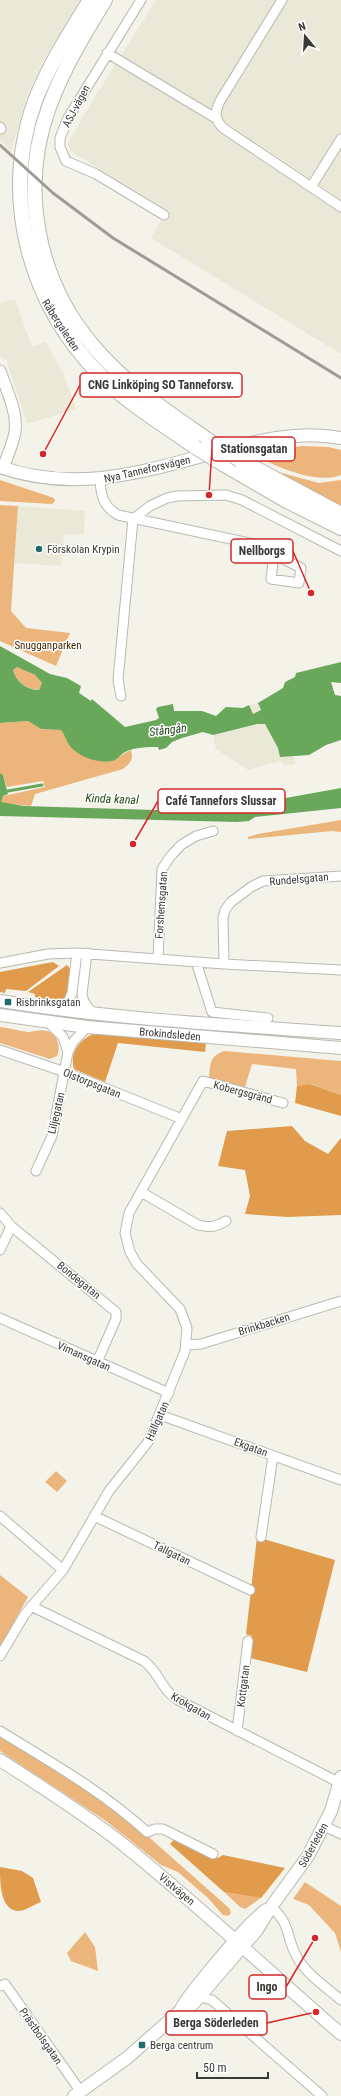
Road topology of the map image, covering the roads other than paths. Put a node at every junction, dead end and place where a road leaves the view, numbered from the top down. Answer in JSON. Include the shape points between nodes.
{"nodes":[{"id":1,"x":90,"y":0,"type":"edge"},
{"id":2,"x":105,"y":0,"type":"edge"},
{"id":3,"x":141,"y":0,"type":"edge"},
{"id":4,"x":282,"y":0,"type":"edge"},
{"id":5,"x":107,"y":53,"type":"junction"},
{"id":6,"x":217,"y":119,"type":"junction"},
{"id":7,"x":341,"y":139,"type":"edge"},
{"id":8,"x":311,"y":187,"type":"junction"},
{"id":9,"x":341,"y":207,"type":"edge"},
{"id":10,"x":164,"y":214,"type":"dead end"},
{"id":11,"x":0,"y":371,"type":"edge"},
{"id":12,"x":341,"y":438,"type":"edge"},
{"id":13,"x":2,"y":468,"type":"edge"},
{"id":14,"x":100,"y":480,"type":"junction"},
{"id":15,"x":341,"y":514,"type":"edge"},
{"id":16,"x":133,"y":519,"type":"junction"},
{"id":17,"x":341,"y":528,"type":"edge"},
{"id":18,"x":341,"y":551,"type":"edge"},
{"id":19,"x":274,"y":554,"type":"dead end"},
{"id":20,"x":121,"y":696,"type":"dead end"},
{"id":21,"x":213,"y":831,"type":"dead end"},
{"id":22,"x":341,"y":876,"type":"edge"},
{"id":23,"x":77,"y":953,"type":"junction"},
{"id":24,"x":87,"y":953,"type":"junction"},
{"id":25,"x":158,"y":958,"type":"junction"},
{"id":26,"x":196,"y":962,"type":"junction"},
{"id":27,"x":0,"y":963,"type":"edge"},
{"id":28,"x":224,"y":964,"type":"junction"},
{"id":29,"x":341,"y":970,"type":"edge"},
{"id":30,"x":0,"y":1001,"type":"edge"},
{"id":31,"x":58,"y":1010,"type":"junction"},
{"id":32,"x":92,"y":1014,"type":"junction"},
{"id":33,"x":0,"y":1015,"type":"edge"},
{"id":34,"x":268,"y":1018,"type":"dead end"},
{"id":35,"x":48,"y":1022,"type":"junction"},
{"id":36,"x":87,"y":1027,"type":"junction"},
{"id":37,"x":341,"y":1033,"type":"edge"},
{"id":38,"x":341,"y":1048,"type":"edge"},
{"id":39,"x":0,"y":1050,"type":"edge"},
{"id":40,"x":68,"y":1052,"type":"junction"},
{"id":41,"x":65,"y":1072,"type":"junction"},
{"id":42,"x":204,"y":1081,"type":"joint"},
{"id":43,"x":283,"y":1103,"type":"dead end"},
{"id":44,"x":182,"y":1119,"type":"junction"},
{"id":45,"x":36,"y":1171,"type":"dead end"},
{"id":46,"x":141,"y":1192,"type":"junction"},
{"id":47,"x":0,"y":1213,"type":"edge"},
{"id":48,"x":226,"y":1221,"type":"dead end"},
{"id":49,"x":11,"y":1226,"type":"junction"},
{"id":50,"x":0,"y":1250,"type":"edge"},
{"id":51,"x":341,"y":1301,"type":"edge"},
{"id":52,"x":0,"y":1318,"type":"edge"},
{"id":53,"x":187,"y":1345,"type":"junction"},
{"id":54,"x":97,"y":1362,"type":"junction"},
{"id":55,"x":169,"y":1393,"type":"junction"},
{"id":56,"x":160,"y":1415,"type":"junction"},
{"id":57,"x":273,"y":1456,"type":"junction"},
{"id":58,"x":341,"y":1480,"type":"edge"},
{"id":59,"x":0,"y":1516,"type":"edge"},
{"id":60,"x":94,"y":1516,"type":"junction"},
{"id":61,"x":261,"y":1537,"type":"dead end"},
{"id":62,"x":63,"y":1570,"type":"junction"},
{"id":63,"x":250,"y":1590,"type":"dead end"},
{"id":64,"x":31,"y":1606,"type":"junction"},
{"id":65,"x":248,"y":1641,"type":"dead end"},
{"id":66,"x":0,"y":1656,"type":"edge"},
{"id":67,"x":0,"y":1731,"type":"edge"},
{"id":68,"x":237,"y":1731,"type":"junction"},
{"id":69,"x":0,"y":1760,"type":"edge"},
{"id":70,"x":340,"y":1780,"type":"edge"},
{"id":71,"x":324,"y":1826,"type":"junction"},
{"id":72,"x":341,"y":1834,"type":"edge"},
{"id":73,"x":213,"y":1854,"type":"dead end"},
{"id":74,"x":271,"y":1907,"type":"junction"},
{"id":75,"x":239,"y":1944,"type":"junction"},
{"id":76,"x":0,"y":1986,"type":"edge"},
{"id":77,"x":200,"y":1997,"type":"junction"},
{"id":78,"x":341,"y":2000,"type":"edge"},
{"id":79,"x":179,"y":2012,"type":"junction"},
{"id":80,"x":341,"y":2034,"type":"edge"},
{"id":81,"x":77,"y":2094,"type":"edge"},
{"id":82,"x":322,"y":2096,"type":"edge"}],
"edges":[{"from":1,"to":17,"type":"main road","name":"Råbergaleden","bridge":true,"via":[[48,72],[28,122],[19,179],[19,202],[24,240],[43,297],[66,337],[82,357],[128,399],[223,464],[285,500]]},
{"from":2,"to":15,"type":"main road","name":"Råbergaleden","bridge":true,"via":[[61,77],[37,150],[34,200],[39,238],[58,293],[94,348],[135,388],[240,460]]},
{"from":3,"to":5,"type":"street","name":"ASJ-vägen"},
{"from":4,"to":6,"type":"street","via":[[216,108]]},
{"from":5,"to":6,"type":"street"},
{"from":5,"to":10,"type":"street","name":"ASJ-vägen","via":[[68,118],[60,138],[62,154],[72,165],[96,174]]},
{"from":6,"to":8,"type":"street","via":[[222,128]]},
{"from":7,"to":8,"type":"street"},
{"from":8,"to":9,"type":"street"},
{"from":11,"to":13,"type":"street","via":[[15,423],[14,436]]},
{"from":12,"to":14,"type":"main road","name":"Nya Tanneforsvägen","via":[[277,437],[254,441],[132,474]]},
{"from":13,"to":14,"type":"main road","name":"Nya Tanneforsvägen","via":[[46,479]]},
{"from":14,"to":16,"type":"street","via":[[102,497],[108,508],[118,515]]},
{"from":16,"to":18,"type":"street","via":[[150,506],[167,498],[226,495],[242,500]]},
{"from":16,"to":19,"type":"street","via":[[264,546]]},
{"from":16,"to":20,"type":"street","via":[[118,680]]},
{"from":21,"to":25,"type":"street","name":"Forshemsgatan","via":[[181,844],[162,870]]},
{"from":22,"to":28,"type":"street","name":"Rundelsgatan","via":[[263,881],[236,899],[227,906],[224,913]]},
{"from":23,"to":24,"type":"street"},
{"from":23,"to":27,"type":"street","via":[[48,954]]},
{"from":23,"to":31,"type":"street","via":[[72,993],[68,1002]]},
{"from":24,"to":25,"type":"street"},
{"from":24,"to":32,"type":"street","via":[[82,994]]},
{"from":25,"to":26,"type":"street"},
{"from":26,"to":28,"type":"street"},
{"from":26,"to":34,"type":"street","via":[[212,1012]]},
{"from":28,"to":29,"type":"street"},
{"from":30,"to":31,"type":"main road","name":"Brokindsleden"},
{"from":31,"to":32,"type":"main road","name":"Brokindsleden"},
{"from":32,"to":37,"type":"main road","name":"Brokindsleden"},
{"from":33,"to":35,"type":"main road","name":"Brokindsleden"},
{"from":35,"to":36,"type":"main road","name":"Brokindsleden"},
{"from":35,"to":40,"type":"street","via":[[63,1036]]},
{"from":36,"to":38,"type":"main road","name":"Brokindsleden"},
{"from":36,"to":40,"type":"street","name":"Liljegatan","via":[[73,1042]]},
{"from":39,"to":41,"type":"street","name":"Olstorpsgatan"},
{"from":40,"to":41,"type":"street","name":"Liljegatan"},
{"from":41,"to":44,"type":"street","name":"Olstorpsgatan"},
{"from":41,"to":45,"type":"street","name":"Liljegatan","via":[[52,1136]]},
{"from":42,"to":43,"type":"street","name":"Kobergsgränd"},
{"from":42,"to":44,"type":"street","name":"Hällgatan"},
{"from":44,"to":46,"type":"street","name":"Hällgatan"},
{"from":46,"to":48,"type":"street","via":[[198,1225],[208,1228]]},
{"from":46,"to":53,"type":"street","name":"Hällgatan","via":[[127,1219],[128,1246],[137,1264],[180,1309],[187,1328]]},
{"from":47,"to":49,"type":"street","name":"Bondegatan"},
{"from":49,"to":50,"type":"street"},
{"from":49,"to":54,"type":"street","name":"Bondegatan","via":[[116,1312],[116,1320]]},
{"from":51,"to":53,"type":"street","name":"Brinkbacken","via":[[201,1344]]},
{"from":52,"to":54,"type":"street","name":"Vimansgatan"},
{"from":53,"to":55,"type":"street","name":"Hällgatan"},
{"from":54,"to":55,"type":"street","name":"Vimansgatan"},
{"from":55,"to":56,"type":"street","name":"Hällgatan"},
{"from":56,"to":57,"type":"street","name":"Ekgatan"},
{"from":56,"to":60,"type":"street","name":"Hällgatan","via":[[148,1442],[109,1491]]},
{"from":57,"to":58,"type":"street","name":"Ekgatan"},
{"from":57,"to":61,"type":"street"},
{"from":59,"to":62,"type":"street"},
{"from":60,"to":62,"type":"street","name":"Hällgatan"},
{"from":60,"to":63,"type":"street","name":"Tallgatan"},
{"from":62,"to":64,"type":"street","name":"Hällgatan"},
{"from":64,"to":66,"type":"street","name":"Hällgatan"},
{"from":64,"to":68,"type":"street","name":"Krokgatan","via":[[140,1659],[149,1666],[169,1694]]},
{"from":65,"to":68,"type":"street","name":"Kottgatan"},
{"from":67,"to":73,"type":"street","via":[[107,1798],[147,1832],[163,1829]]},
{"from":68,"to":70,"type":"street","name":"Krokgatan"},
{"from":69,"to":75,"type":"main road","name":"Vistvägen","via":[[114,1838]]},
{"from":70,"to":71,"type":"main road","name":"Söderleden"},
{"from":71,"to":72,"type":"street"},
{"from":71,"to":74,"type":"main road","name":"Söderleden","via":[[308,1856]]},
{"from":74,"to":75,"type":"main road","name":"Söderleden","via":[[250,1923]]},
{"from":74,"to":78,"type":"street","via":[[285,1922],[294,1953],[300,1963]]},
{"from":75,"to":77,"type":"main road","name":"Söderleden"},
{"from":75,"to":79,"type":"main road","name":"Söderleden","via":[[187,1998]]},
{"from":75,"to":80,"type":"main road","name":"Vistvägen"},
{"from":76,"to":81,"type":"street","name":"Prästbolsgatan","via":[[5,1984]]},
{"from":77,"to":79,"type":"main road","name":"Söderleden"},
{"from":77,"to":82,"type":"street","via":[[212,2000]]},
{"from":79,"to":81,"type":"main road","name":"Söderleden","via":[[127,2058]]}]}
